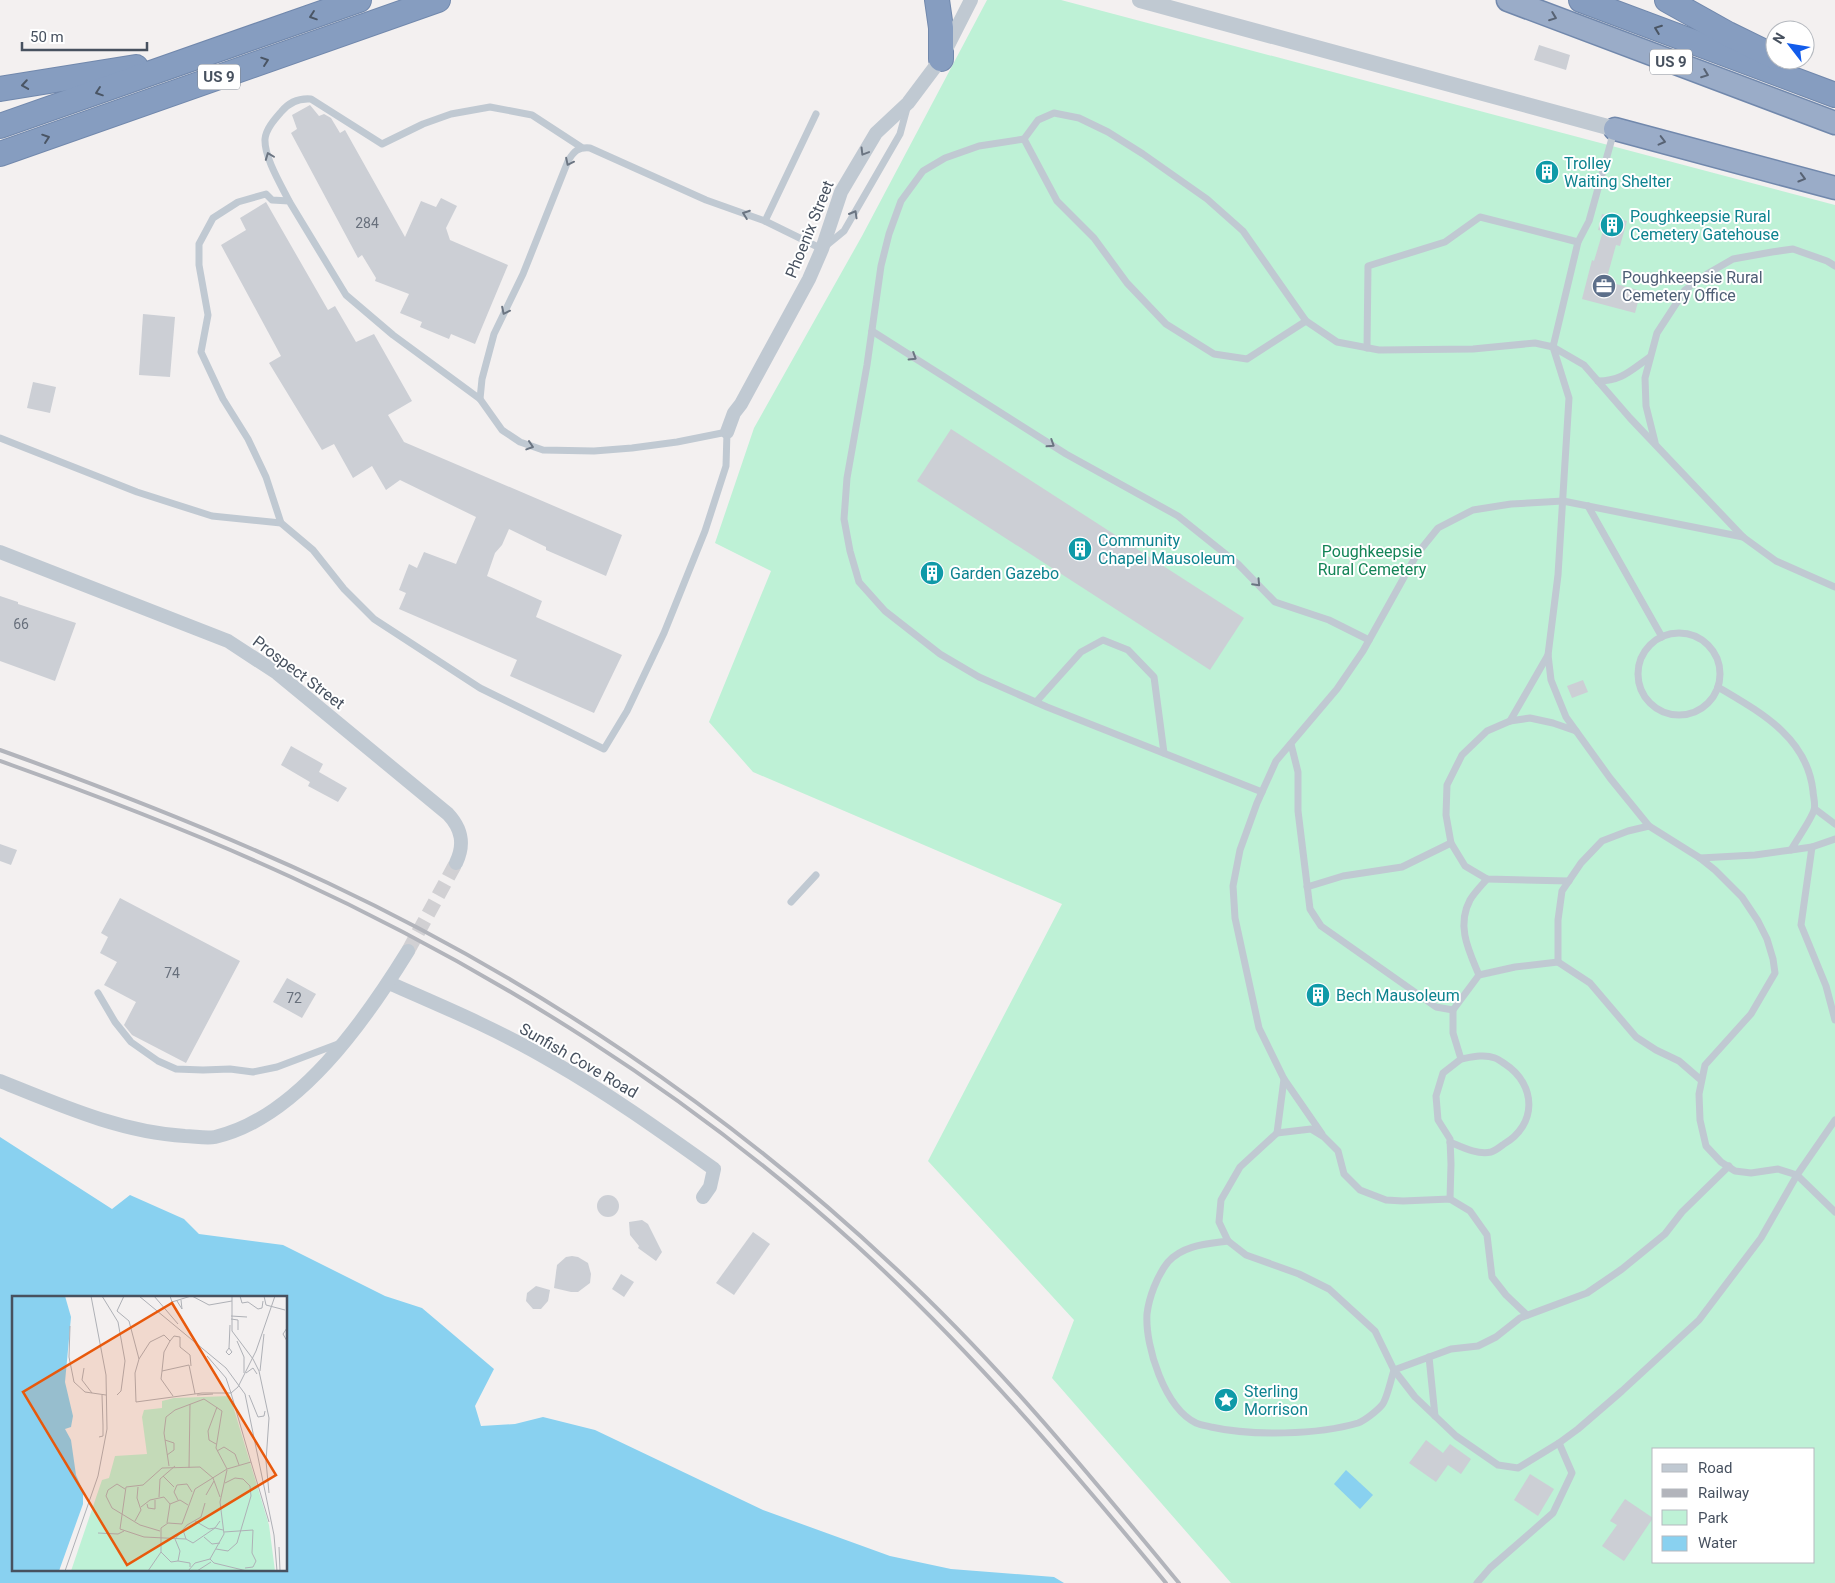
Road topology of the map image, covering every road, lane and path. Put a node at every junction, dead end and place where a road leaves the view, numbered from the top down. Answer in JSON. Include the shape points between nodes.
{"nodes":[{"id":1,"x":359,"y":0,"type":"edge"},
{"id":2,"x":438,"y":0,"type":"edge"},
{"id":3,"x":937,"y":0,"type":"edge"},
{"id":4,"x":971,"y":0,"type":"edge"},
{"id":5,"x":1140,"y":0,"type":"edge"},
{"id":6,"x":1508,"y":0,"type":"edge"},
{"id":7,"x":1582,"y":0,"type":"edge"},
{"id":8,"x":1667,"y":0,"type":"edge"},
{"id":9,"x":1765,"y":52,"type":"edge"},
{"id":10,"x":195,"y":58,"type":"junction"},
{"id":11,"x":941,"y":59,"type":"junction"},
{"id":12,"x":1803,"y":70,"type":"edge"},
{"id":13,"x":1835,"y":85,"type":"edge"},
{"id":14,"x":0,"y":89,"type":"edge"},
{"id":15,"x":1835,"y":95,"type":"edge"},
{"id":16,"x":908,"y":102,"type":"junction"},
{"id":17,"x":816,"y":114,"type":"dead end"},
{"id":18,"x":1835,"y":123,"type":"edge"},
{"id":19,"x":0,"y":126,"type":"edge"},
{"id":20,"x":1615,"y":129,"type":"junction"},
{"id":21,"x":1024,"y":139,"type":"junction"},
{"id":22,"x":581,"y":148,"type":"junction"},
{"id":23,"x":0,"y":154,"type":"edge"},
{"id":24,"x":1835,"y":188,"type":"edge"},
{"id":25,"x":290,"y":201,"type":"junction"},
{"id":26,"x":765,"y":221,"type":"junction"},
{"id":27,"x":1578,"y":242,"type":"junction"},
{"id":28,"x":822,"y":249,"type":"junction"},
{"id":29,"x":1835,"y":266,"type":"edge"},
{"id":30,"x":1306,"y":321,"type":"junction"},
{"id":31,"x":872,"y":331,"type":"junction"},
{"id":32,"x":1367,"y":348,"type":"junction"},
{"id":33,"x":1553,"y":348,"type":"junction"},
{"id":34,"x":1650,"y":357,"type":"junction"},
{"id":35,"x":1598,"y":381,"type":"junction"},
{"id":36,"x":480,"y":399,"type":"junction"},
{"id":37,"x":727,"y":432,"type":"junction"},
{"id":38,"x":0,"y":438,"type":"edge"},
{"id":39,"x":1656,"y":445,"type":"junction"},
{"id":40,"x":1563,"y":501,"type":"junction"},
{"id":41,"x":1588,"y":506,"type":"junction"},
{"id":42,"x":281,"y":523,"type":"junction"},
{"id":43,"x":1743,"y":537,"type":"junction"},
{"id":44,"x":0,"y":552,"type":"edge"},
{"id":45,"x":1835,"y":587,"type":"edge"},
{"id":46,"x":1662,"y":637,"type":"junction"},
{"id":47,"x":1369,"y":640,"type":"junction"},
{"id":48,"x":1548,"y":655,"type":"junction"},
{"id":49,"x":1718,"y":687,"type":"junction"},
{"id":50,"x":1036,"y":702,"type":"junction"},
{"id":51,"x":1510,"y":721,"type":"junction"},
{"id":52,"x":1576,"y":731,"type":"junction"},
{"id":53,"x":1291,"y":744,"type":"junction"},
{"id":54,"x":1164,"y":753,"type":"junction"},
{"id":55,"x":1262,"y":792,"type":"junction"},
{"id":56,"x":1815,"y":809,"type":"junction"},
{"id":57,"x":1835,"y":824,"type":"edge"},
{"id":58,"x":1649,"y":826,"type":"junction"},
{"id":59,"x":1835,"y":839,"type":"edge"},
{"id":60,"x":1451,"y":843,"type":"junction"},
{"id":61,"x":1812,"y":847,"type":"junction"},
{"id":62,"x":1791,"y":850,"type":"junction"},
{"id":63,"x":1700,"y":858,"type":"junction"},
{"id":64,"x":456,"y":863,"type":"tunnel mouth"},
{"id":65,"x":816,"y":875,"type":"dead end"},
{"id":66,"x":1487,"y":879,"type":"junction"},
{"id":67,"x":1569,"y":881,"type":"junction"},
{"id":68,"x":1307,"y":887,"type":"junction"},
{"id":69,"x":791,"y":902,"type":"dead end"},
{"id":70,"x":408,"y":951,"type":"tunnel mouth"},
{"id":71,"x":1558,"y":962,"type":"junction"},
{"id":72,"x":1479,"y":975,"type":"junction"},
{"id":73,"x":389,"y":982,"type":"junction"},
{"id":74,"x":1826,"y":986,"type":"junction"},
{"id":75,"x":1835,"y":988,"type":"edge"},
{"id":76,"x":98,"y":992,"type":"dead end"},
{"id":77,"x":1453,"y":1010,"type":"junction"},
{"id":78,"x":1835,"y":1020,"type":"edge"},
{"id":79,"x":343,"y":1042,"type":"junction"},
{"id":80,"x":1461,"y":1060,"type":"junction"},
{"id":81,"x":1284,"y":1079,"type":"junction"},
{"id":82,"x":1701,"y":1080,"type":"junction"},
{"id":83,"x":0,"y":1081,"type":"edge"},
{"id":84,"x":1835,"y":1120,"type":"edge"},
{"id":85,"x":1277,"y":1133,"type":"junction"},
{"id":86,"x":1324,"y":1137,"type":"junction"},
{"id":87,"x":1450,"y":1142,"type":"junction"},
{"id":88,"x":1728,"y":1166,"type":"junction"},
{"id":89,"x":1797,"y":1175,"type":"junction"},
{"id":90,"x":703,"y":1197,"type":"dead end"},
{"id":91,"x":1450,"y":1199,"type":"junction"},
{"id":92,"x":1835,"y":1212,"type":"edge"},
{"id":93,"x":1228,"y":1241,"type":"junction"},
{"id":94,"x":1527,"y":1315,"type":"junction"},
{"id":95,"x":1429,"y":1356,"type":"junction"},
{"id":96,"x":1394,"y":1370,"type":"junction"},
{"id":97,"x":1435,"y":1416,"type":"junction"},
{"id":98,"x":1559,"y":1443,"type":"junction"},
{"id":99,"x":1477,"y":1583,"type":"edge"}],
"edges":[{"from":1,"to":10,"type":"highway","number":"US 9","one_way":true},
{"from":23,"to":2,"type":"highway","number":"US 9","one_way":true},
{"from":3,"to":11,"type":"highway","via":[[942,28]]},
{"from":4,"to":11,"type":"street","name":"Phoenix Street"},
{"from":5,"to":20,"type":"street"},
{"from":6,"to":18,"type":"highway","number":"US 9","one_way":true},
{"from":15,"to":7,"type":"highway","number":"US 9","one_way":true},
{"from":8,"to":9,"type":"highway"},
{"from":10,"to":14,"type":"highway","one_way":true},
{"from":10,"to":19,"type":"highway","number":"US 9","one_way":true},
{"from":11,"to":16,"type":"street","name":"Phoenix Street"},
{"from":12,"to":13,"type":"highway"},
{"from":16,"to":28,"type":"street","name":"Phoenix Street","one_way":true,"via":[[876,133],[841,192]]},
{"from":28,"to":16,"type":"lane","one_way":true,"via":[[844,231],[900,134]]},
{"from":17,"to":26,"type":"lane"},
{"from":20,"to":24,"type":"highway","one_way":true},
{"from":20,"to":27,"type":"lane","via":[[1589,221]]},
{"from":21,"to":30,"type":"lane","via":[[1038,120],[1054,113],[1079,118],[1108,132],[1167,170],[1243,231]]},
{"from":21,"to":30,"type":"lane","via":[[1057,201],[1094,238],[1128,283],[1166,324],[1214,354],[1247,360]]},
{"from":21,"to":31,"type":"lane","via":[[979,146],[945,158],[923,171],[900,202],[889,234]]},
{"from":25,"to":22,"type":"lane","one_way":true,"via":[[272,164],[266,137],[285,106],[303,98],[311,99],[382,144],[451,114],[490,107],[532,115]]},
{"from":26,"to":22,"type":"lane","one_way":true,"via":[[706,200],[603,153]]},
{"from":22,"to":36,"type":"lane","one_way":true,"via":[[568,161],[523,274],[494,334]]},
{"from":25,"to":36,"type":"lane","via":[[346,295],[393,335]]},
{"from":25,"to":42,"type":"lane","via":[[272,200],[266,194],[238,202],[213,218],[199,244],[198,265],[208,315],[201,352],[266,476]]},
{"from":26,"to":28,"type":"lane"},
{"from":27,"to":32,"type":"lane","via":[[1480,216],[1445,242],[1368,266]]},
{"from":27,"to":33,"type":"lane"},
{"from":28,"to":37,"type":"street","name":"Phoenix Street","via":[[805,288],[734,413]]},
{"from":29,"to":34,"type":"lane","via":[[1793,249],[1733,258],[1685,290],[1657,333]]},
{"from":30,"to":32,"type":"lane","via":[[1337,342]]},
{"from":31,"to":47,"type":"lane","one_way":true,"via":[[1066,454],[1178,516],[1238,564],[1275,602],[1329,620]]},
{"from":31,"to":50,"type":"lane","via":[[847,478],[844,519],[859,582],[885,611],[940,654],[979,677]]},
{"from":32,"to":33,"type":"lane","via":[[1472,349],[1535,343]]},
{"from":33,"to":35,"type":"lane","via":[[1584,365]]},
{"from":33,"to":40,"type":"lane","via":[[1569,398]]},
{"from":34,"to":35,"type":"lane","via":[[1613,381]]},
{"from":34,"to":39,"type":"lane","via":[[1645,378],[1646,406]]},
{"from":35,"to":39,"type":"lane"},
{"from":36,"to":37,"type":"lane","one_way":true,"via":[[502,430],[520,442],[543,450],[632,448]]},
{"from":37,"to":42,"type":"lane","via":[[726,466],[705,531],[664,633],[627,711],[604,749],[480,688],[374,619],[344,589],[313,550]]},
{"from":38,"to":42,"type":"lane","via":[[137,492],[212,516]]},
{"from":39,"to":43,"type":"lane"},
{"from":40,"to":41,"type":"lane"},
{"from":40,"to":47,"type":"lane","via":[[1473,510],[1438,528],[1417,554]]},
{"from":40,"to":48,"type":"lane"},
{"from":41,"to":43,"type":"lane"},
{"from":41,"to":46,"type":"lane"},
{"from":43,"to":45,"type":"lane","via":[[1776,561]]},
{"from":44,"to":64,"type":"street","name":"Prospect Street","via":[[228,641],[277,673],[448,814],[461,835],[461,850]]},
{"from":46,"to":49,"type":"lane","via":[[1689,634],[1701,640],[1718,660]]},
{"from":46,"to":49,"type":"lane","via":[[1651,644],[1638,668],[1643,694],[1652,705],[1663,712],[1690,714],[1712,699]]},
{"from":47,"to":53,"type":"lane","via":[[1337,689]]},
{"from":48,"to":51,"type":"lane"},
{"from":48,"to":52,"type":"lane","via":[[1557,698]]},
{"from":49,"to":56,"type":"lane","via":[[1757,710],[1799,748],[1812,777]]},
{"from":50,"to":54,"type":"lane"},
{"from":50,"to":54,"type":"lane","via":[[1081,652],[1103,640],[1128,650],[1154,677]]},
{"from":51,"to":52,"type":"lane","via":[[1530,718]]},
{"from":51,"to":60,"type":"lane","via":[[1487,731],[1462,755],[1447,785],[1446,815]]},
{"from":52,"to":58,"type":"lane"},
{"from":53,"to":55,"type":"lane","via":[[1276,761]]},
{"from":53,"to":68,"type":"lane","via":[[1298,772],[1298,811]]},
{"from":54,"to":55,"type":"lane"},
{"from":55,"to":81,"type":"lane","via":[[1240,850],[1233,886],[1235,918],[1259,1028]]},
{"from":56,"to":57,"type":"lane"},
{"from":56,"to":62,"type":"lane"},
{"from":58,"to":63,"type":"lane"},
{"from":58,"to":67,"type":"lane","via":[[1602,841]]},
{"from":59,"to":61,"type":"lane"},
{"from":60,"to":66,"type":"lane","via":[[1465,866]]},
{"from":60,"to":68,"type":"lane","via":[[1402,867],[1343,876]]},
{"from":61,"to":62,"type":"lane"},
{"from":61,"to":74,"type":"lane","via":[[1801,925]]},
{"from":62,"to":63,"type":"lane"},
{"from":63,"to":82,"type":"lane","via":[[1742,898],[1758,921],[1767,939],[1775,973],[1751,1014],[1705,1065]]},
{"from":65,"to":69,"type":"lane"},
{"from":66,"to":67,"type":"lane"},
{"from":66,"to":72,"type":"lane","via":[[1470,901],[1463,924],[1466,944]]},
{"from":67,"to":71,"type":"lane","via":[[1562,891],[1558,920]]},
{"from":68,"to":77,"type":"lane","via":[[1310,909],[1320,926],[1436,1007]]},
{"from":70,"to":73,"type":"street"},
{"from":71,"to":72,"type":"lane"},
{"from":71,"to":82,"type":"lane","via":[[1590,983],[1636,1037],[1679,1061]]},
{"from":72,"to":77,"type":"lane"},
{"from":73,"to":79,"type":"street"},
{"from":73,"to":90,"type":"street","name":"Sunfish Cove Road","via":[[552,1061],[632,1111],[714,1169],[710,1187]]},
{"from":74,"to":75,"type":"lane"},
{"from":74,"to":78,"type":"lane"},
{"from":76,"to":79,"type":"lane","via":[[131,1042],[176,1069],[253,1072],[277,1067]]},
{"from":77,"to":80,"type":"lane","via":[[1453,1034]]},
{"from":79,"to":83,"type":"street","via":[[312,1079],[288,1100],[251,1124],[214,1137],[158,1134],[82,1115]]},
{"from":80,"to":87,"type":"lane","via":[[1444,1073],[1436,1096],[1438,1120]]},
{"from":80,"to":87,"type":"lane","via":[[1478,1056],[1495,1058],[1515,1071],[1527,1088],[1530,1107],[1523,1128],[1509,1142],[1491,1152],[1473,1151]]},
{"from":81,"to":85,"type":"lane"},
{"from":81,"to":86,"type":"lane"},
{"from":82,"to":88,"type":"lane","via":[[1700,1120],[1706,1146]]},
{"from":84,"to":89,"type":"lane"},
{"from":85,"to":86,"type":"lane","via":[[1311,1129]]},
{"from":85,"to":93,"type":"lane","via":[[1240,1167],[1221,1200],[1219,1222]]},
{"from":86,"to":91,"type":"lane","via":[[1338,1152],[1344,1174],[1360,1190],[1386,1200]]},
{"from":87,"to":91,"type":"lane"},
{"from":88,"to":89,"type":"lane","via":[[1735,1171],[1751,1173],[1778,1169]]},
{"from":88,"to":94,"type":"lane","via":[[1665,1234],[1622,1268],[1587,1293]]},
{"from":89,"to":92,"type":"lane"},
{"from":89,"to":98,"type":"lane","via":[[1761,1238],[1699,1320],[1622,1391]]},
{"from":91,"to":94,"type":"lane","via":[[1470,1211],[1487,1235],[1492,1278]]},
{"from":93,"to":96,"type":"lane","via":[[1246,1255],[1299,1274],[1329,1289],[1375,1331]]},
{"from":93,"to":96,"type":"lane","via":[[1183,1250],[1169,1261],[1156,1282],[1147,1315],[1160,1381],[1174,1405],[1196,1423],[1256,1433],[1319,1430],[1360,1423],[1382,1405]]},
{"from":94,"to":95,"type":"lane","via":[[1478,1346]]},
{"from":95,"to":96,"type":"lane"},
{"from":95,"to":97,"type":"lane"},
{"from":96,"to":97,"type":"lane"},
{"from":97,"to":98,"type":"lane","via":[[1456,1436],[1498,1465],[1518,1468]]},
{"from":98,"to":99,"type":"lane","via":[[1572,1473],[1553,1513]]}]}
